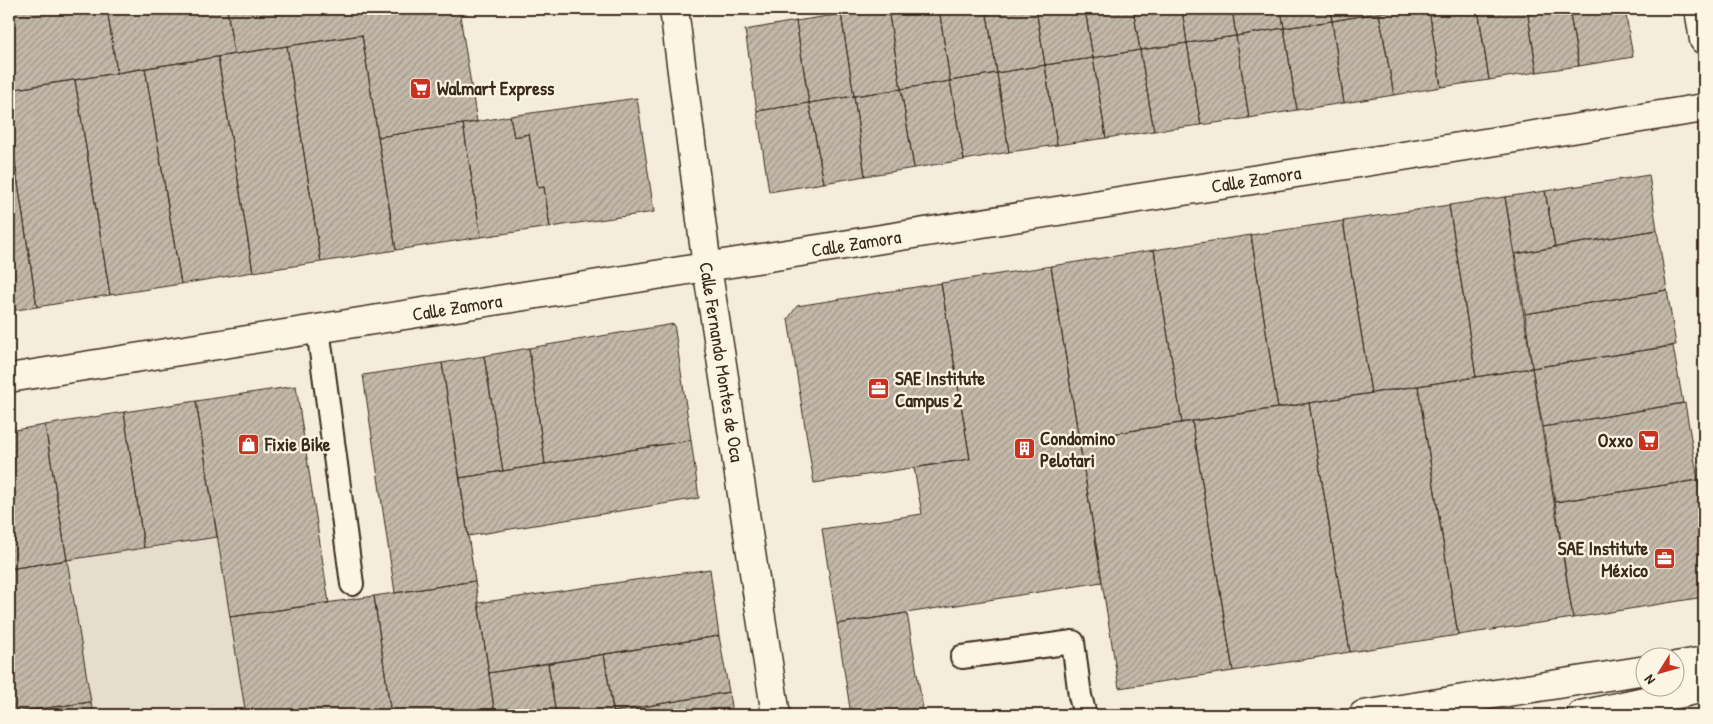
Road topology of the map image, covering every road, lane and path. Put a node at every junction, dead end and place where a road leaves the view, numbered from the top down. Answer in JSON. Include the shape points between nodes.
{"nodes":[{"id":1,"x":674,"y":9,"type":"edge"},
{"id":2,"x":1699,"y":9,"type":"edge"},
{"id":3,"x":1704,"y":40,"type":"edge"},
{"id":4,"x":1704,"y":108,"type":"edge"},
{"id":5,"x":707,"y":266,"type":"junction"},
{"id":6,"x":318,"y":329,"type":"junction"},
{"id":7,"x":9,"y":378,"type":"edge"},
{"id":8,"x":352,"y":584,"type":"dead end"},
{"id":9,"x":962,"y":657,"type":"dead end"},
{"id":10,"x":1704,"y":661,"type":"edge"},
{"id":11,"x":1686,"y":664,"type":"edge"},
{"id":12,"x":1636,"y":672,"type":"edge"},
{"id":13,"x":1704,"y":688,"type":"edge"},
{"id":14,"x":776,"y":715,"type":"edge"},
{"id":15,"x":1085,"y":715,"type":"edge"},
{"id":16,"x":1363,"y":715,"type":"edge"},
{"id":17,"x":1581,"y":715,"type":"edge"}],
"edges":[{"from":1,"to":5,"type":"main road","name":"Calle Fernando Montes de Oca"},
{"from":2,"to":3,"type":"main road"},
{"from":4,"to":5,"type":"main road","name":"Calle Zamora"},
{"from":5,"to":6,"type":"main road","name":"Calle Zamora"},
{"from":5,"to":14,"type":"main road","name":"Calle Fernando Montes de Oca"},
{"from":6,"to":7,"type":"main road","name":"Calle Zamora"},
{"from":6,"to":8,"type":"lane"},
{"from":9,"to":15,"type":"lane","via":[[1073,642]]},
{"from":10,"to":11,"type":"main road"},
{"from":12,"to":16,"type":"main road"},
{"from":13,"to":17,"type":"main road"}]}
